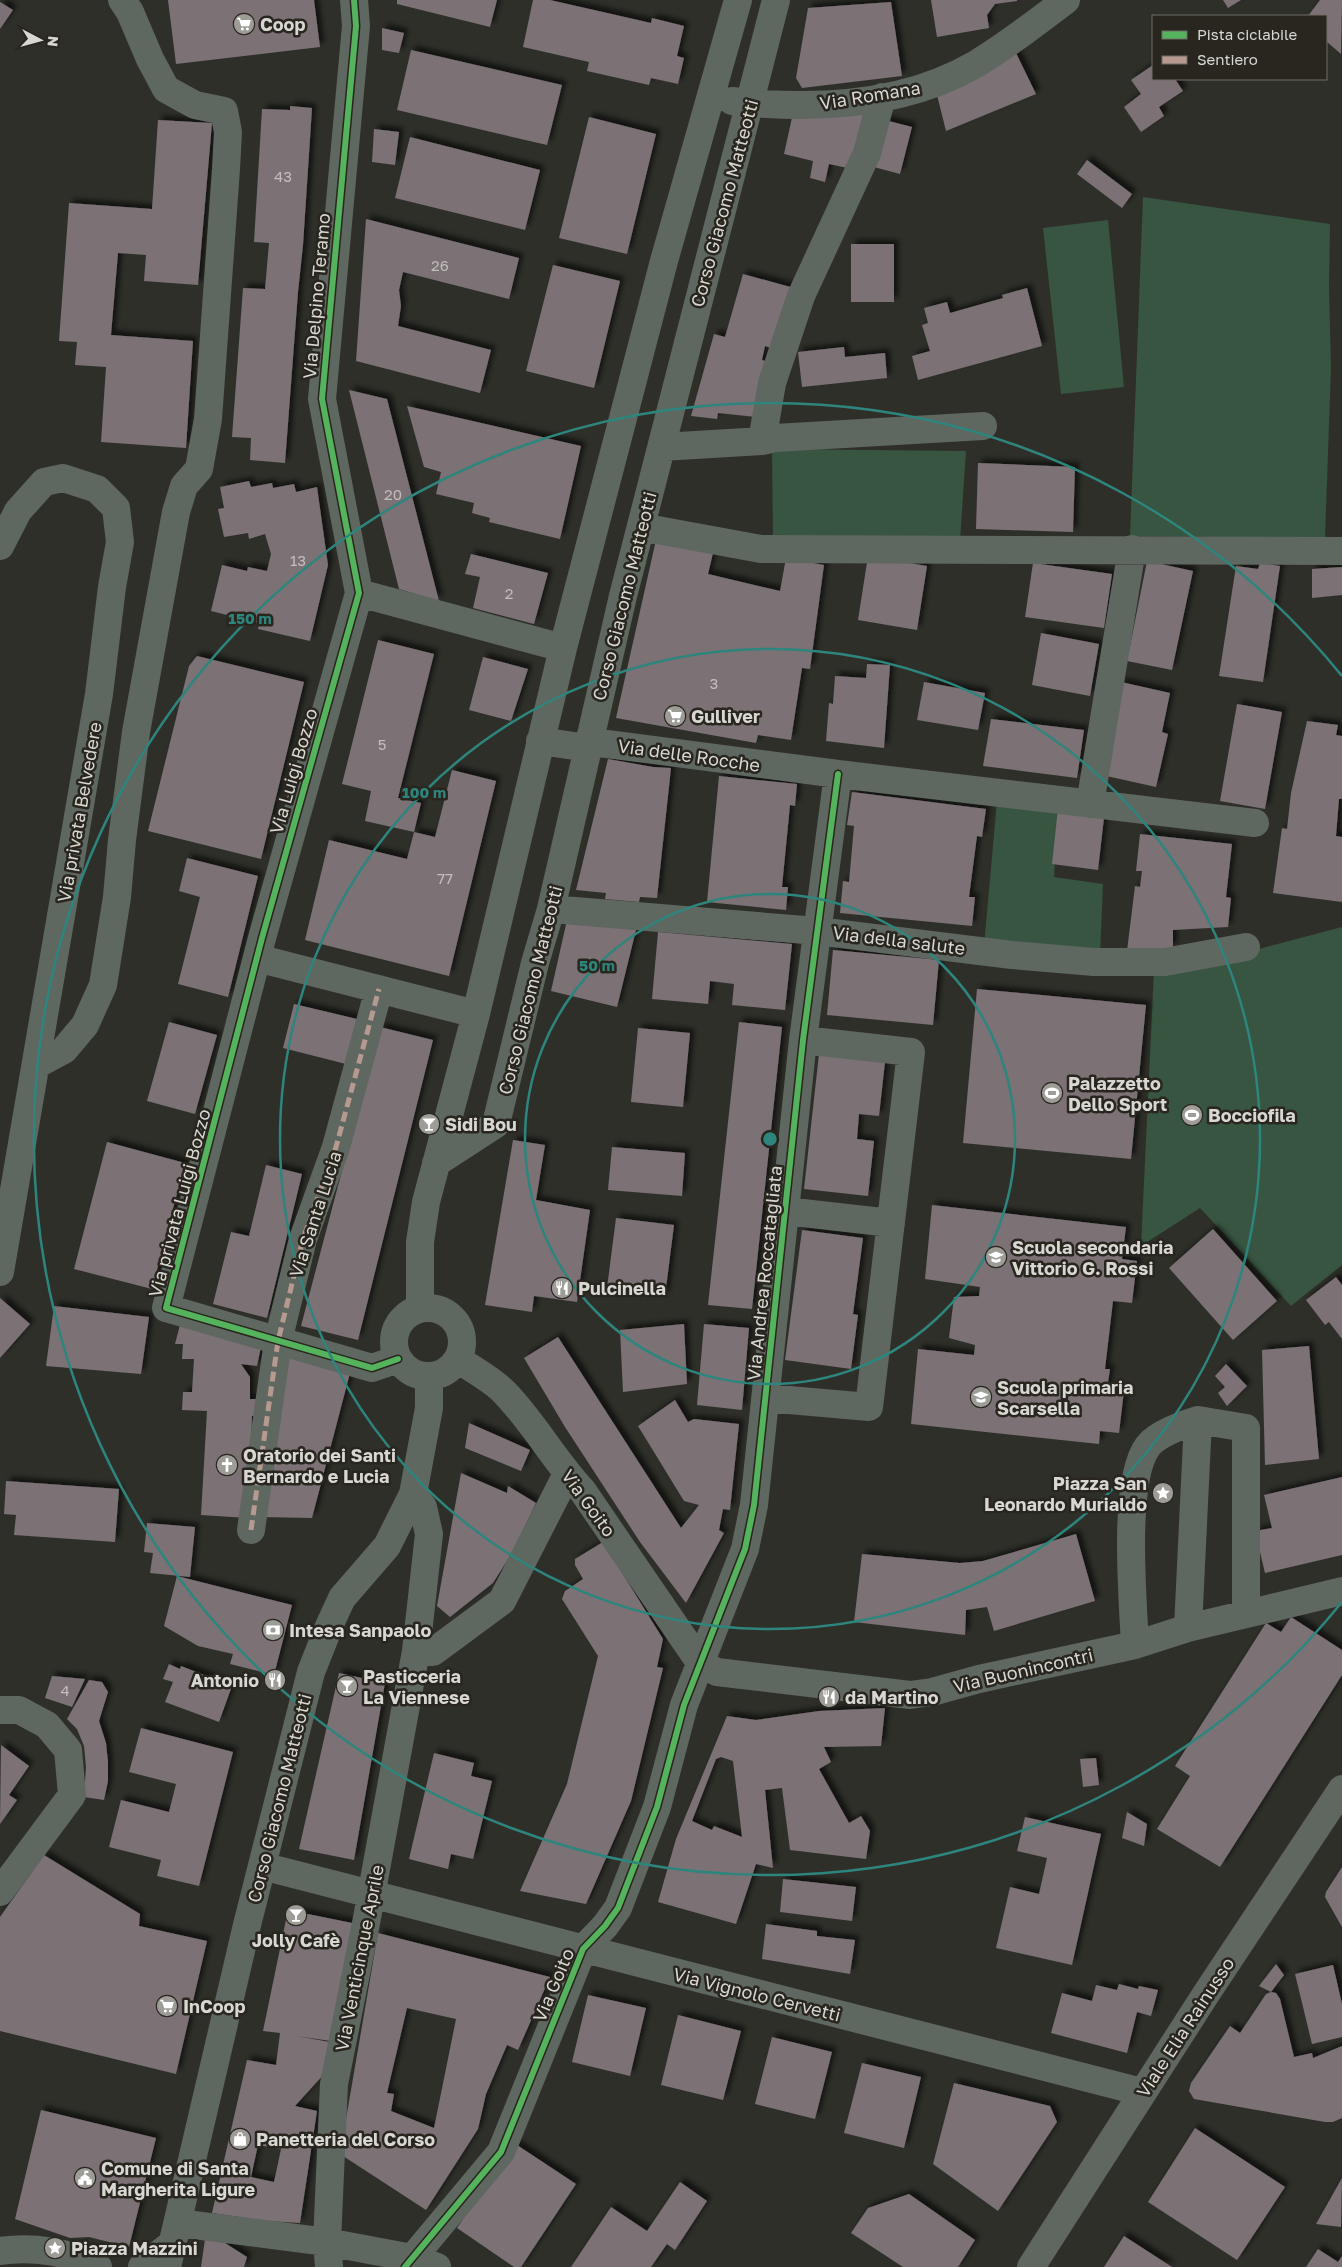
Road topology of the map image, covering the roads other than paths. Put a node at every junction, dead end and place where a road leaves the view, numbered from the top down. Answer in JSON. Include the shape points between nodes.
{"nodes":[{"id":1,"x":122,"y":0,"type":"edge"},
{"id":2,"x":354,"y":0,"type":"edge"},
{"id":3,"x":738,"y":0,"type":"edge"},
{"id":4,"x":776,"y":0,"type":"edge"},
{"id":5,"x":1066,"y":0,"type":"edge"},
{"id":6,"x":882,"y":97,"type":"junction"},
{"id":7,"x":710,"y":99,"type":"junction"},
{"id":8,"x":750,"y":103,"type":"junction"},
{"id":9,"x":983,"y":426,"type":"dead end"},
{"id":10,"x":762,"y":442,"type":"junction"},
{"id":11,"x":662,"y":447,"type":"junction"},
{"id":12,"x":641,"y":527,"type":"junction"},
{"id":13,"x":0,"y":546,"type":"edge"},
{"id":14,"x":1132,"y":549,"type":"junction"},
{"id":15,"x":1342,"y":551,"type":"edge"},
{"id":16,"x":359,"y":593,"type":"junction"},
{"id":17,"x":563,"y":648,"type":"junction"},
{"id":18,"x":540,"y":741,"type":"junction"},
{"id":19,"x":588,"y":748,"type":"junction"},
{"id":20,"x":838,"y":774,"type":"junction"},
{"id":21,"x":1090,"y":804,"type":"junction"},
{"id":22,"x":1255,"y":823,"type":"dead end"},
{"id":23,"x":551,"y":909,"type":"junction"},
{"id":24,"x":817,"y":931,"type":"junction"},
{"id":25,"x":1246,"y":946,"type":"dead end"},
{"id":26,"x":257,"y":958,"type":"junction"},
{"id":27,"x":379,"y":990,"type":"junction"},
{"id":28,"x":476,"y":1014,"type":"junction"},
{"id":29,"x":803,"y":1040,"type":"junction"},
{"id":30,"x":36,"y":1066,"type":"junction"},
{"id":31,"x":436,"y":1163,"type":"junction"},
{"id":32,"x":785,"y":1212,"type":"junction"},
{"id":33,"x":891,"y":1223,"type":"junction"},
{"id":34,"x":0,"y":1272,"type":"edge"},
{"id":35,"x":420,"y":1308,"type":"junction"},
{"id":36,"x":278,"y":1342,"type":"junction"},
{"id":37,"x":398,"y":1359,"type":"junction"},
{"id":38,"x":458,"y":1359,"type":"junction"},
{"id":39,"x":428,"y":1376,"type":"junction"},
{"id":40,"x":766,"y":1398,"type":"junction"},
{"id":41,"x":1198,"y":1420,"type":"junction"},
{"id":42,"x":567,"y":1474,"type":"junction"},
{"id":43,"x":414,"y":1494,"type":"junction"},
{"id":44,"x":251,"y":1530,"type":"dead end"},
{"id":45,"x":1342,"y":1591,"type":"edge"},
{"id":46,"x":1246,"y":1614,"type":"junction"},
{"id":47,"x":1188,"y":1628,"type":"junction"},
{"id":48,"x":1135,"y":1645,"type":"junction"},
{"id":49,"x":416,"y":1651,"type":"junction"},
{"id":50,"x":701,"y":1664,"type":"junction"},
{"id":51,"x":684,"y":1705,"type":"joint"},
{"id":52,"x":0,"y":1710,"type":"edge"},
{"id":53,"x":1342,"y":1789,"type":"edge"},
{"id":54,"x":262,"y":1866,"type":"junction"},
{"id":55,"x":0,"y":1892,"type":"edge"},
{"id":56,"x":372,"y":1894,"type":"junction"},
{"id":57,"x":583,"y":1949,"type":"junction"},
{"id":58,"x":1142,"y":2092,"type":"junction"},
{"id":59,"x":173,"y":2244,"type":"edge"},
{"id":60,"x":0,"y":2251,"type":"edge"},
{"id":61,"x":328,"y":2254,"type":"edge"},
{"id":62,"x":408,"y":2262,"type":"edge"},
{"id":63,"x":98,"y":2267,"type":"edge"},
{"id":64,"x":142,"y":2267,"type":"edge"},
{"id":65,"x":437,"y":2267,"type":"edge"},
{"id":66,"x":1030,"y":2267,"type":"edge"}],
"edges":[{"from":1,"to":30,"type":"street","via":[[166,89],[195,105],[224,111],[228,132],[209,400],[199,469],[184,486],[176,512],[136,732],[117,897],[103,985],[85,1025],[64,1050]]},
{"from":2,"to":16,"type":"street","name":"Via Delpino Teramo","via":[[356,26],[322,399]]},
{"from":3,"to":7,"type":"street"},
{"from":4,"to":8,"type":"street","name":"Corso Giacomo Matteotti"},
{"from":5,"to":6,"type":"street","name":"Via Romana","via":[[975,65],[923,88]]},
{"from":6,"to":8,"type":"street","name":"Via Romana","via":[[828,105]]},
{"from":6,"to":10,"type":"street","via":[[867,153],[801,296],[772,383]]},
{"from":7,"to":8,"type":"street","name":"Via Romana"},
{"from":7,"to":17,"type":"street","via":[[664,261]]},
{"from":8,"to":11,"type":"street","name":"Corso Giacomo Matteotti"},
{"from":9,"to":10,"type":"street","via":[[775,438]]},
{"from":10,"to":11,"type":"street"},
{"from":11,"to":12,"type":"street","name":"Corso Giacomo Matteotti"},
{"from":12,"to":14,"type":"street","via":[[761,549]]},
{"from":12,"to":19,"type":"street","name":"Corso Giacomo Matteotti"},
{"from":13,"to":30,"type":"street","name":"Via privata Belvedere","via":[[18,511],[44,482],[63,478],[97,489],[116,508],[120,542],[99,694]]},
{"from":14,"to":15,"type":"street"},
{"from":14,"to":21,"type":"street"},
{"from":16,"to":17,"type":"street"},
{"from":16,"to":26,"type":"street","name":"Via Luigi Bozzo"},
{"from":17,"to":18,"type":"street"},
{"from":18,"to":19,"type":"street","name":"Via delle Rocche"},
{"from":18,"to":28,"type":"street"},
{"from":19,"to":20,"type":"street","name":"Via delle Rocche","via":[[596,743],[607,744]]},
{"from":19,"to":23,"type":"street","name":"Corso Giacomo Matteotti"},
{"from":20,"to":21,"type":"street","name":"Via delle Rocche"},
{"from":20,"to":24,"type":"street","name":"Via Andrea Roccatagliata"},
{"from":21,"to":22,"type":"street","name":"Via delle Rocche"},
{"from":23,"to":24,"type":"street","name":"Via della salute"},
{"from":23,"to":31,"type":"street","name":"Corso Giacomo Matteotti","via":[[496,1124]]},
{"from":24,"to":25,"type":"street","name":"Via della salute","via":[[1094,962],[1165,962]]},
{"from":24,"to":29,"type":"street","name":"Via Andrea Roccatagliata"},
{"from":26,"to":27,"type":"street"},
{"from":26,"to":36,"type":"street","name":"Via privata Luigi Bozzo","via":[[166,1308]]},
{"from":27,"to":28,"type":"street"},
{"from":27,"to":36,"type":"street","name":"Via Santa Lucia","via":[[336,1147],[303,1239]]},
{"from":28,"to":31,"type":"street"},
{"from":29,"to":32,"type":"street","name":"Via Andrea Roccatagliata"},
{"from":29,"to":33,"type":"street","via":[[911,1052]]},
{"from":30,"to":34,"type":"street","name":"Via privata Belvedere"},
{"from":31,"to":35,"type":"street","via":[[420,1242]]},
{"from":32,"to":33,"type":"street"},
{"from":32,"to":40,"type":"street","name":"Via Andrea Roccatagliata"},
{"from":33,"to":40,"type":"street","via":[[869,1407]]},
{"from":35,"to":37,"type":"street","via":[[408,1314],[394,1334]]},
{"from":35,"to":38,"type":"street","via":[[442,1310],[455,1320],[462,1337]]},
{"from":36,"to":37,"type":"street","name":"Via privata Luigi Bozzo","via":[[372,1368]]},
{"from":36,"to":44,"type":"street","name":"Via Santa Lucia"},
{"from":37,"to":39,"type":"street","via":[[406,1369]]},
{"from":38,"to":39,"type":"street","via":[[451,1368]]},
{"from":38,"to":42,"type":"street","name":"Via Goito","via":[[504,1392],[540,1434]]},
{"from":39,"to":43,"type":"street","name":"Corso Giacomo Matteotti","via":[[429,1408]]},
{"from":40,"to":50,"type":"street","name":"Via Andrea Roccatagliata","via":[[754,1506],[745,1549]]},
{"from":41,"to":46,"type":"street","via":[[1246,1428]]},
{"from":41,"to":47,"type":"street"},
{"from":41,"to":48,"type":"street","via":[[1179,1425],[1148,1446],[1138,1469],[1132,1508]]},
{"from":42,"to":49,"type":"street","via":[[502,1601],[433,1652]]},
{"from":42,"to":50,"type":"street","name":"Via Goito","via":[[582,1490]]},
{"from":43,"to":49,"type":"street","name":"Via Venticinque Aprile","via":[[423,1507],[429,1534]]},
{"from":43,"to":54,"type":"street","name":"Corso Giacomo Matteotti","via":[[387,1546],[342,1598],[330,1624],[312,1672]]},
{"from":45,"to":46,"type":"street","name":"Via Buonincontri"},
{"from":46,"to":47,"type":"street","name":"Via Buonincontri"},
{"from":47,"to":48,"type":"street","name":"Via Buonincontri"},
{"from":48,"to":50,"type":"street","name":"Via Buonincontri","via":[[932,1692],[910,1694],[717,1672]]},
{"from":49,"to":56,"type":"street","name":"Via Venticinque Aprile"},
{"from":50,"to":51,"type":"street","name":"Via Andrea Roccatagliata"},
{"from":51,"to":57,"type":"street","name":"Via Goito","via":[[657,1808],[618,1908]]},
{"from":52,"to":55,"type":"street","via":[[19,1710],[47,1724],[68,1750],[72,1795]]},
{"from":53,"to":58,"type":"main road","name":"Viale Elia Rainusso"},
{"from":54,"to":56,"type":"street","name":"Via Vignolo Cervetti"},
{"from":54,"to":59,"type":"street","name":"Corso Giacomo Matteotti"},
{"from":56,"to":57,"type":"street","name":"Via Vignolo Cervetti"},
{"from":56,"to":61,"type":"street","name":"Via Venticinque Aprile","via":[[334,2084]]},
{"from":57,"to":58,"type":"street","name":"Via Vignolo Cervetti"},
{"from":57,"to":62,"type":"street","name":"Via Goito","via":[[501,2152]]},
{"from":58,"to":66,"type":"main road","name":"Viale Elia Rainusso"},
{"from":59,"to":61,"type":"street"},
{"from":59,"to":64,"type":"street"},
{"from":60,"to":63,"type":"street","via":[[20,2248],[68,2255]]},
{"from":61,"to":62,"type":"street"},
{"from":62,"to":65,"type":"street"}]}
